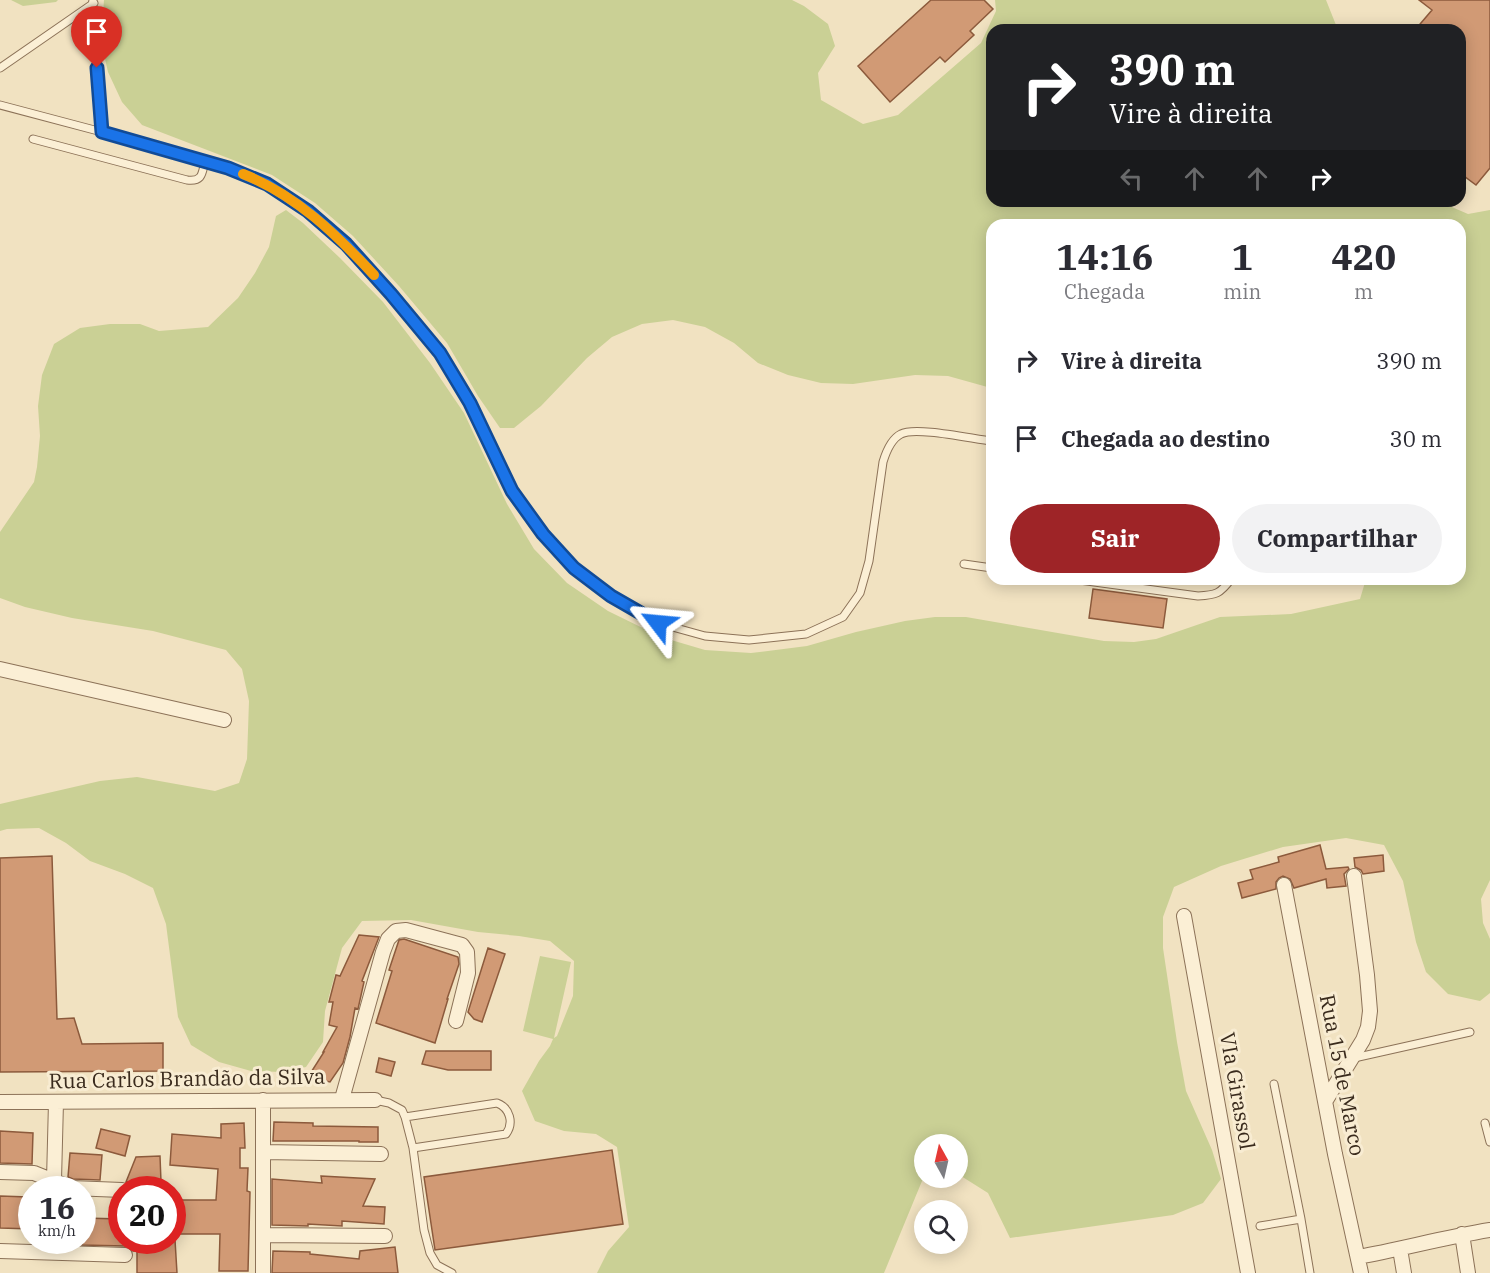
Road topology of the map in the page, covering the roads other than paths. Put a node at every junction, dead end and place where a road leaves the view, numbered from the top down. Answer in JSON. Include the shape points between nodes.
{"nodes":[{"id":1,"x":94,"y":2,"type":"edge"},
{"id":2,"x":0,"y":68,"type":"edge"},
{"id":3,"x":0,"y":105,"type":"edge"},
{"id":4,"x":102,"y":132,"type":"junction"},
{"id":5,"x":33,"y":139,"type":"dead end"},
{"id":6,"x":205,"y":161,"type":"junction"},
{"id":7,"x":986,"y":440,"type":"edge"},
{"id":8,"x":964,"y":564,"type":"dead end"},
{"id":9,"x":986,"y":567,"type":"edge"},
{"id":10,"x":1116,"y":585,"type":"edge"},
{"id":11,"x":1227,"y":585,"type":"edge"},
{"id":12,"x":0,"y":669,"type":"edge"},
{"id":13,"x":224,"y":720,"type":"dead end"},
{"id":14,"x":1354,"y":876,"type":"dead end"},
{"id":15,"x":1284,"y":885,"type":"dead end"},
{"id":16,"x":1184,"y":916,"type":"dead end"},
{"id":17,"x":456,"y":1021,"type":"dead end"},
{"id":18,"x":1470,"y":1032,"type":"dead end"},
{"id":19,"x":1351,"y":1058,"type":"junction"},
{"id":20,"x":1274,"y":1084,"type":"dead end"},
{"id":21,"x":342,"y":1099,"type":"junction"},
{"id":22,"x":263,"y":1100,"type":"junction"},
{"id":23,"x":375,"y":1100,"type":"joint"},
{"id":24,"x":1326,"y":1100,"type":"junction"},
{"id":25,"x":0,"y":1102,"type":"edge"},
{"id":26,"x":56,"y":1102,"type":"junction"},
{"id":27,"x":405,"y":1117,"type":"junction"},
{"id":28,"x":1485,"y":1123,"type":"dead end"},
{"id":29,"x":1490,"y":1142,"type":"edge"},
{"id":30,"x":412,"y":1148,"type":"junction"},
{"id":31,"x":263,"y":1152,"type":"junction"},
{"id":32,"x":381,"y":1154,"type":"dead end"},
{"id":33,"x":0,"y":1172,"type":"edge"},
{"id":34,"x":43,"y":1176,"type":"edge"},
{"id":35,"x":54,"y":1176,"type":"edge"},
{"id":36,"x":1301,"y":1219,"type":"junction"},
{"id":37,"x":1260,"y":1226,"type":"dead end"},
{"id":38,"x":1490,"y":1230,"type":"edge"},
{"id":39,"x":1462,"y":1234,"type":"junction"},
{"id":40,"x":263,"y":1235,"type":"junction"},
{"id":41,"x":385,"y":1236,"type":"dead end"},
{"id":42,"x":1400,"y":1249,"type":"junction"},
{"id":43,"x":0,"y":1251,"type":"edge"},
{"id":44,"x":125,"y":1255,"type":"dead end"},
{"id":45,"x":1358,"y":1257,"type":"junction"},
{"id":46,"x":263,"y":1273,"type":"edge"},
{"id":47,"x":453,"y":1273,"type":"edge"},
{"id":48,"x":1248,"y":1273,"type":"edge"},
{"id":49,"x":1310,"y":1273,"type":"edge"},
{"id":50,"x":1360,"y":1273,"type":"edge"},
{"id":51,"x":1404,"y":1273,"type":"edge"},
{"id":52,"x":1468,"y":1273,"type":"edge"}],
"edges":[{"from":1,"to":2,"type":"lane"},
{"from":1,"to":4,"type":"lane"},
{"from":3,"to":4,"type":"lane"},
{"from":4,"to":6,"type":"lane"},
{"from":5,"to":6,"type":"lane","via":[[187,180],[200,178]]},
{"from":6,"to":7,"type":"lane","via":[[267,184],[308,211],[346,244],[440,353],[470,403],[512,491],[543,534],[574,568],[611,596],[658,623],[705,636],[749,640],[806,634],[843,617],[860,593],[869,561],[883,462],[896,438],[916,431]]},
{"from":8,"to":9,"type":"lane"},
{"from":10,"to":11,"type":"lane","via":[[1198,596],[1214,595]]},
{"from":12,"to":13,"type":"street"},
{"from":14,"to":19,"type":"street","via":[[1370,1011],[1363,1040]]},
{"from":15,"to":24,"type":"street","name":"Rua 15 de Marco"},
{"from":16,"to":48,"type":"street","name":"VIa Girassol"},
{"from":17,"to":21,"type":"street","via":[[468,973],[467,952],[462,945],[406,930],[396,931],[383,952]]},
{"from":18,"to":19,"type":"lane"},
{"from":19,"to":24,"type":"street"},
{"from":20,"to":36,"type":"lane"},
{"from":21,"to":22,"type":"street","name":"Rua Carlos Brandão da Silva"},
{"from":21,"to":23,"type":"street","name":"Rua Carlos Brandão da Silva"},
{"from":22,"to":26,"type":"street","name":"Rua Carlos Brandão da Silva"},
{"from":22,"to":31,"type":"street"},
{"from":23,"to":27,"type":"lane","via":[[402,1110]]},
{"from":24,"to":45,"type":"street","name":"Rua 15 de Marco"},
{"from":25,"to":26,"type":"street","name":"Rua Carlos Brandão da Silva"},
{"from":26,"to":35,"type":"street"},
{"from":27,"to":30,"type":"lane"},
{"from":27,"to":30,"type":"lane","via":[[497,1103],[508,1112],[510,1120],[511,1128],[506,1134]]},
{"from":28,"to":29,"type":"lane"},
{"from":30,"to":47,"type":"lane","via":[[430,1253],[437,1265]]},
{"from":31,"to":32,"type":"street"},
{"from":31,"to":40,"type":"street"},
{"from":33,"to":34,"type":"street"},
{"from":36,"to":37,"type":"lane"},
{"from":36,"to":49,"type":"lane"},
{"from":38,"to":39,"type":"street"},
{"from":39,"to":42,"type":"street"},
{"from":39,"to":52,"type":"street"},
{"from":40,"to":41,"type":"street"},
{"from":40,"to":46,"type":"street"},
{"from":42,"to":45,"type":"street"},
{"from":42,"to":51,"type":"street"},
{"from":43,"to":44,"type":"street"},
{"from":45,"to":50,"type":"street","name":"Rua 15 de Marco"}]}
